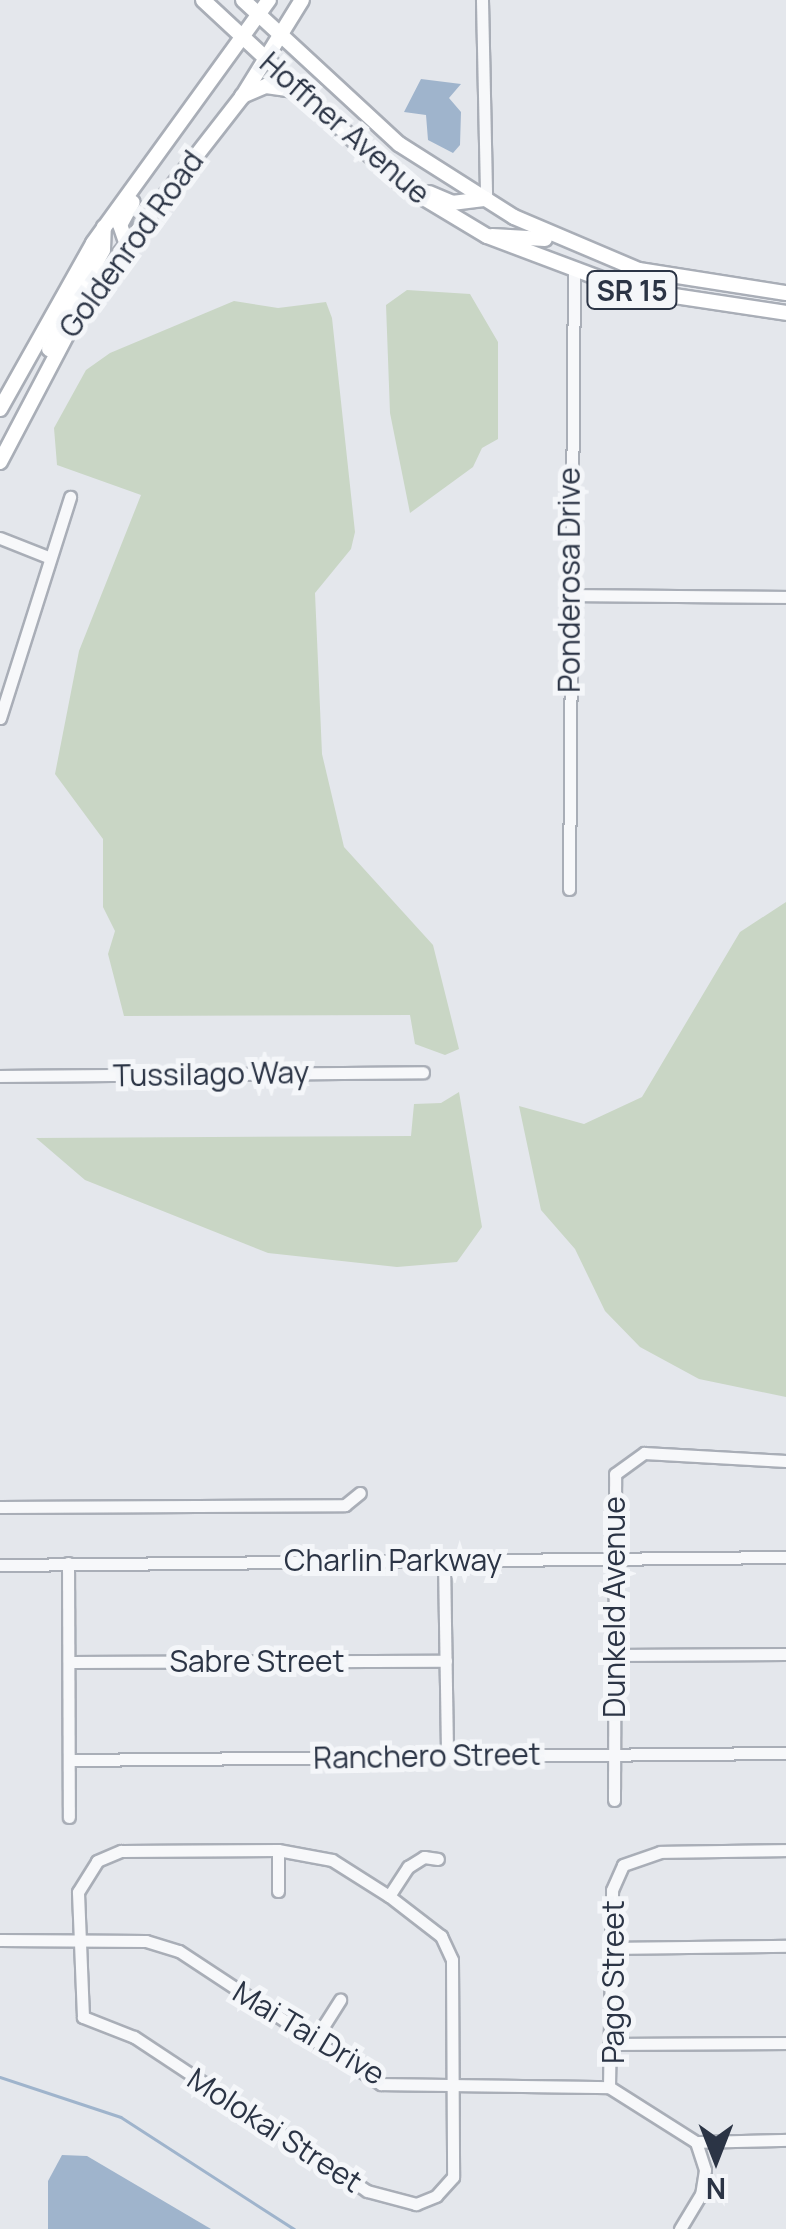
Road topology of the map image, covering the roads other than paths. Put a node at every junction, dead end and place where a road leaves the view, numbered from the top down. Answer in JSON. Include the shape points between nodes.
{"nodes":[{"id":1,"x":204,"y":0,"type":"edge"},
{"id":2,"x":243,"y":0,"type":"edge"},
{"id":3,"x":269,"y":0,"type":"edge"},
{"id":4,"x":302,"y":0,"type":"edge"},
{"id":5,"x":482,"y":0,"type":"edge"},
{"id":6,"x":259,"y":16,"type":"junction"},
{"id":7,"x":280,"y":37,"type":"junction"},
{"id":8,"x":244,"y":39,"type":"junction"},
{"id":9,"x":266,"y":60,"type":"junction"},
{"id":10,"x":300,"y":94,"type":"junction"},
{"id":11,"x":242,"y":96,"type":"junction"},
{"id":12,"x":175,"y":134,"type":"junction"},
{"id":13,"x":367,"y":156,"type":"junction"},
{"id":14,"x":486,"y":199,"type":"junction"},
{"id":15,"x":104,"y":227,"type":"junction"},
{"id":16,"x":486,"y":236,"type":"junction"},
{"id":17,"x":126,"y":242,"type":"junction"},
{"id":18,"x":619,"y":264,"type":"junction"},
{"id":19,"x":574,"y":272,"type":"junction"},
{"id":20,"x":786,"y":293,"type":"edge"},
{"id":21,"x":786,"y":313,"type":"edge"},
{"id":22,"x":46,"y":364,"type":"junction"},
{"id":23,"x":0,"y":409,"type":"edge"},
{"id":24,"x":0,"y":462,"type":"edge"},
{"id":25,"x":70,"y":497,"type":"dead end"},
{"id":26,"x":0,"y":538,"type":"edge"},
{"id":27,"x":48,"y":557,"type":"junction"},
{"id":28,"x":568,"y":595,"type":"junction"},
{"id":29,"x":786,"y":596,"type":"edge"},
{"id":30,"x":0,"y":718,"type":"edge"},
{"id":31,"x":570,"y":889,"type":"dead end"},
{"id":32,"x":423,"y":1072,"type":"dead end"},
{"id":33,"x":0,"y":1076,"type":"edge"},
{"id":34,"x":786,"y":1461,"type":"edge"},
{"id":35,"x":360,"y":1494,"type":"dead end"},
{"id":36,"x":0,"y":1507,"type":"edge"},
{"id":37,"x":786,"y":1558,"type":"edge"},
{"id":38,"x":613,"y":1559,"type":"junction"},
{"id":39,"x":444,"y":1560,"type":"junction"},
{"id":40,"x":68,"y":1563,"type":"junction"},
{"id":41,"x":0,"y":1564,"type":"edge"},
{"id":42,"x":786,"y":1654,"type":"edge"},
{"id":43,"x":614,"y":1655,"type":"junction"},
{"id":44,"x":446,"y":1661,"type":"junction"},
{"id":45,"x":69,"y":1662,"type":"junction"},
{"id":46,"x":786,"y":1752,"type":"edge"},
{"id":47,"x":614,"y":1754,"type":"junction"},
{"id":48,"x":447,"y":1756,"type":"junction"},
{"id":49,"x":69,"y":1760,"type":"junction"},
{"id":50,"x":614,"y":1800,"type":"dead end"},
{"id":51,"x":69,"y":1817,"type":"dead end"},
{"id":52,"x":278,"y":1850,"type":"junction"},
{"id":53,"x":786,"y":1850,"type":"edge"},
{"id":54,"x":438,"y":1860,"type":"dead end"},
{"id":55,"x":278,"y":1891,"type":"dead end"},
{"id":56,"x":390,"y":1896,"type":"junction"},
{"id":57,"x":80,"y":1939,"type":"junction"},
{"id":58,"x":0,"y":1940,"type":"edge"},
{"id":59,"x":786,"y":1946,"type":"edge"},
{"id":60,"x":612,"y":1948,"type":"junction"},
{"id":61,"x":340,"y":2000,"type":"dead end"},
{"id":62,"x":314,"y":2042,"type":"junction"},
{"id":63,"x":786,"y":2042,"type":"edge"},
{"id":64,"x":613,"y":2044,"type":"junction"},
{"id":65,"x":455,"y":2083,"type":"junction"},
{"id":66,"x":608,"y":2087,"type":"junction"},
{"id":67,"x":786,"y":2140,"type":"edge"},
{"id":68,"x":696,"y":2142,"type":"junction"},
{"id":69,"x":680,"y":2229,"type":"edge"}],
"edges":[{"from":1,"to":8,"type":"main road","name":"Hoffner Avenue","number":"SR 15"},
{"from":2,"to":6,"type":"main road","name":"Hoffner Avenue","number":"SR 15"},
{"from":3,"to":6,"type":"main road","name":"Goldenrod Road"},
{"from":4,"to":7,"type":"main road","name":"Goldenrod Road"},
{"from":5,"to":14,"type":"street"},
{"from":6,"to":7,"type":"main road","name":"Hoffner Avenue","number":"SR 15"},
{"from":6,"to":8,"type":"main road","name":"Goldenrod Road"},
{"from":7,"to":9,"type":"main road","name":"Goldenrod Road"},
{"from":7,"to":14,"type":"main road","name":"Hoffner Avenue","number":"SR 15","via":[[399,144]]},
{"from":8,"to":9,"type":"main road","name":"Hoffner Avenue","number":"SR 15"},
{"from":8,"to":12,"type":"main road","name":"Goldenrod Road"},
{"from":9,"to":10,"type":"main road","name":"Hoffner Avenue","number":"SR 15"},
{"from":9,"to":11,"type":"main road","name":"Goldenrod Road"},
{"from":10,"to":11,"type":"main road","via":[[266,86]]},
{"from":10,"to":13,"type":"main road","name":"Hoffner Avenue","number":"SR 15"},
{"from":11,"to":17,"type":"main road","name":"Goldenrod Road"},
{"from":12,"to":15,"type":"main road","name":"Goldenrod Road"},
{"from":12,"to":17,"type":"main road","via":[[163,163],[125,212],[120,225]]},
{"from":13,"to":14,"type":"main road","via":[[437,198]]},
{"from":13,"to":16,"type":"main road","name":"Hoffner Avenue","number":"SR 15"},
{"from":14,"to":18,"type":"main road","name":"Hoffner Avenue","number":"SR 15"},
{"from":15,"to":22,"type":"main road","via":[[103,250],[51,338]]},
{"from":15,"to":23,"type":"main road","name":"Goldenrod Road"},
{"from":16,"to":18,"type":"main road","via":[[524,234]]},
{"from":16,"to":19,"type":"main road","name":"Hoffner Avenue","number":"SR 15"},
{"from":17,"to":22,"type":"main road","name":"Goldenrod Road"},
{"from":18,"to":20,"type":"main road","name":"Hoffner Avenue","number":"SR 15","via":[[679,280]]},
{"from":19,"to":21,"type":"main road","name":"Hoffner Avenue","number":"SR 15","via":[[668,298]]},
{"from":19,"to":28,"type":"street","name":"Ponderosa Drive"},
{"from":22,"to":24,"type":"main road","name":"Goldenrod Road"},
{"from":25,"to":27,"type":"street"},
{"from":26,"to":27,"type":"street"},
{"from":27,"to":30,"type":"street"},
{"from":28,"to":29,"type":"street"},
{"from":28,"to":31,"type":"street","name":"Ponderosa Drive"},
{"from":32,"to":33,"type":"street","name":"Tussilago Way"},
{"from":34,"to":38,"type":"street","name":"Dunkeld Avenue","via":[[644,1453],[625,1462],[611,1490]]},
{"from":35,"to":36,"type":"street","via":[[345,1505]]},
{"from":37,"to":38,"type":"street","name":"Charlin Parkway"},
{"from":38,"to":39,"type":"street","name":"Charlin Parkway"},
{"from":38,"to":43,"type":"street","name":"Dunkeld Avenue"},
{"from":39,"to":40,"type":"street","name":"Charlin Parkway"},
{"from":39,"to":44,"type":"street"},
{"from":40,"to":41,"type":"street","name":"Charlin Parkway"},
{"from":40,"to":45,"type":"street"},
{"from":42,"to":43,"type":"street"},
{"from":43,"to":47,"type":"street","name":"Dunkeld Avenue"},
{"from":44,"to":45,"type":"street","name":"Sabre Street"},
{"from":44,"to":48,"type":"street"},
{"from":45,"to":49,"type":"street"},
{"from":46,"to":47,"type":"street","name":"Ranchero Street"},
{"from":47,"to":48,"type":"street","name":"Ranchero Street"},
{"from":47,"to":50,"type":"street","name":"Dunkeld Avenue"},
{"from":48,"to":49,"type":"street","name":"Ranchero Street"},
{"from":49,"to":51,"type":"street"},
{"from":52,"to":55,"type":"street"},
{"from":52,"to":56,"type":"street","via":[[332,1860]]},
{"from":52,"to":57,"type":"street","via":[[122,1851],[98,1861],[78,1892]]},
{"from":53,"to":60,"type":"street","name":"Pago Street","via":[[637,1856],[623,1866],[612,1890]]},
{"from":54,"to":56,"type":"street","via":[[424,1857],[408,1867]]},
{"from":56,"to":65,"type":"street","via":[[441,1936],[452,1960]]},
{"from":57,"to":58,"type":"street","name":"Mai Tai Drive"},
{"from":57,"to":62,"type":"street","name":"Mai Tai Drive","via":[[146,1941],[179,1952]]},
{"from":57,"to":65,"type":"street","name":"Molokai Street","via":[[83,2017],[134,2036],[367,2191],[392,2201],[416,2204],[453,2178]]},
{"from":59,"to":60,"type":"street"},
{"from":60,"to":64,"type":"street","name":"Pago Street"},
{"from":61,"to":62,"type":"street"},
{"from":62,"to":65,"type":"street","name":"Mai Tai Drive","via":[[382,2084],[421,2089]]},
{"from":63,"to":64,"type":"street"},
{"from":64,"to":66,"type":"street","name":"Pago Street"},
{"from":65,"to":66,"type":"street","name":"Mai Tai Drive"},
{"from":66,"to":68,"type":"street"},
{"from":67,"to":68,"type":"street"},
{"from":68,"to":69,"type":"street","via":[[705,2170],[702,2194]]}]}
